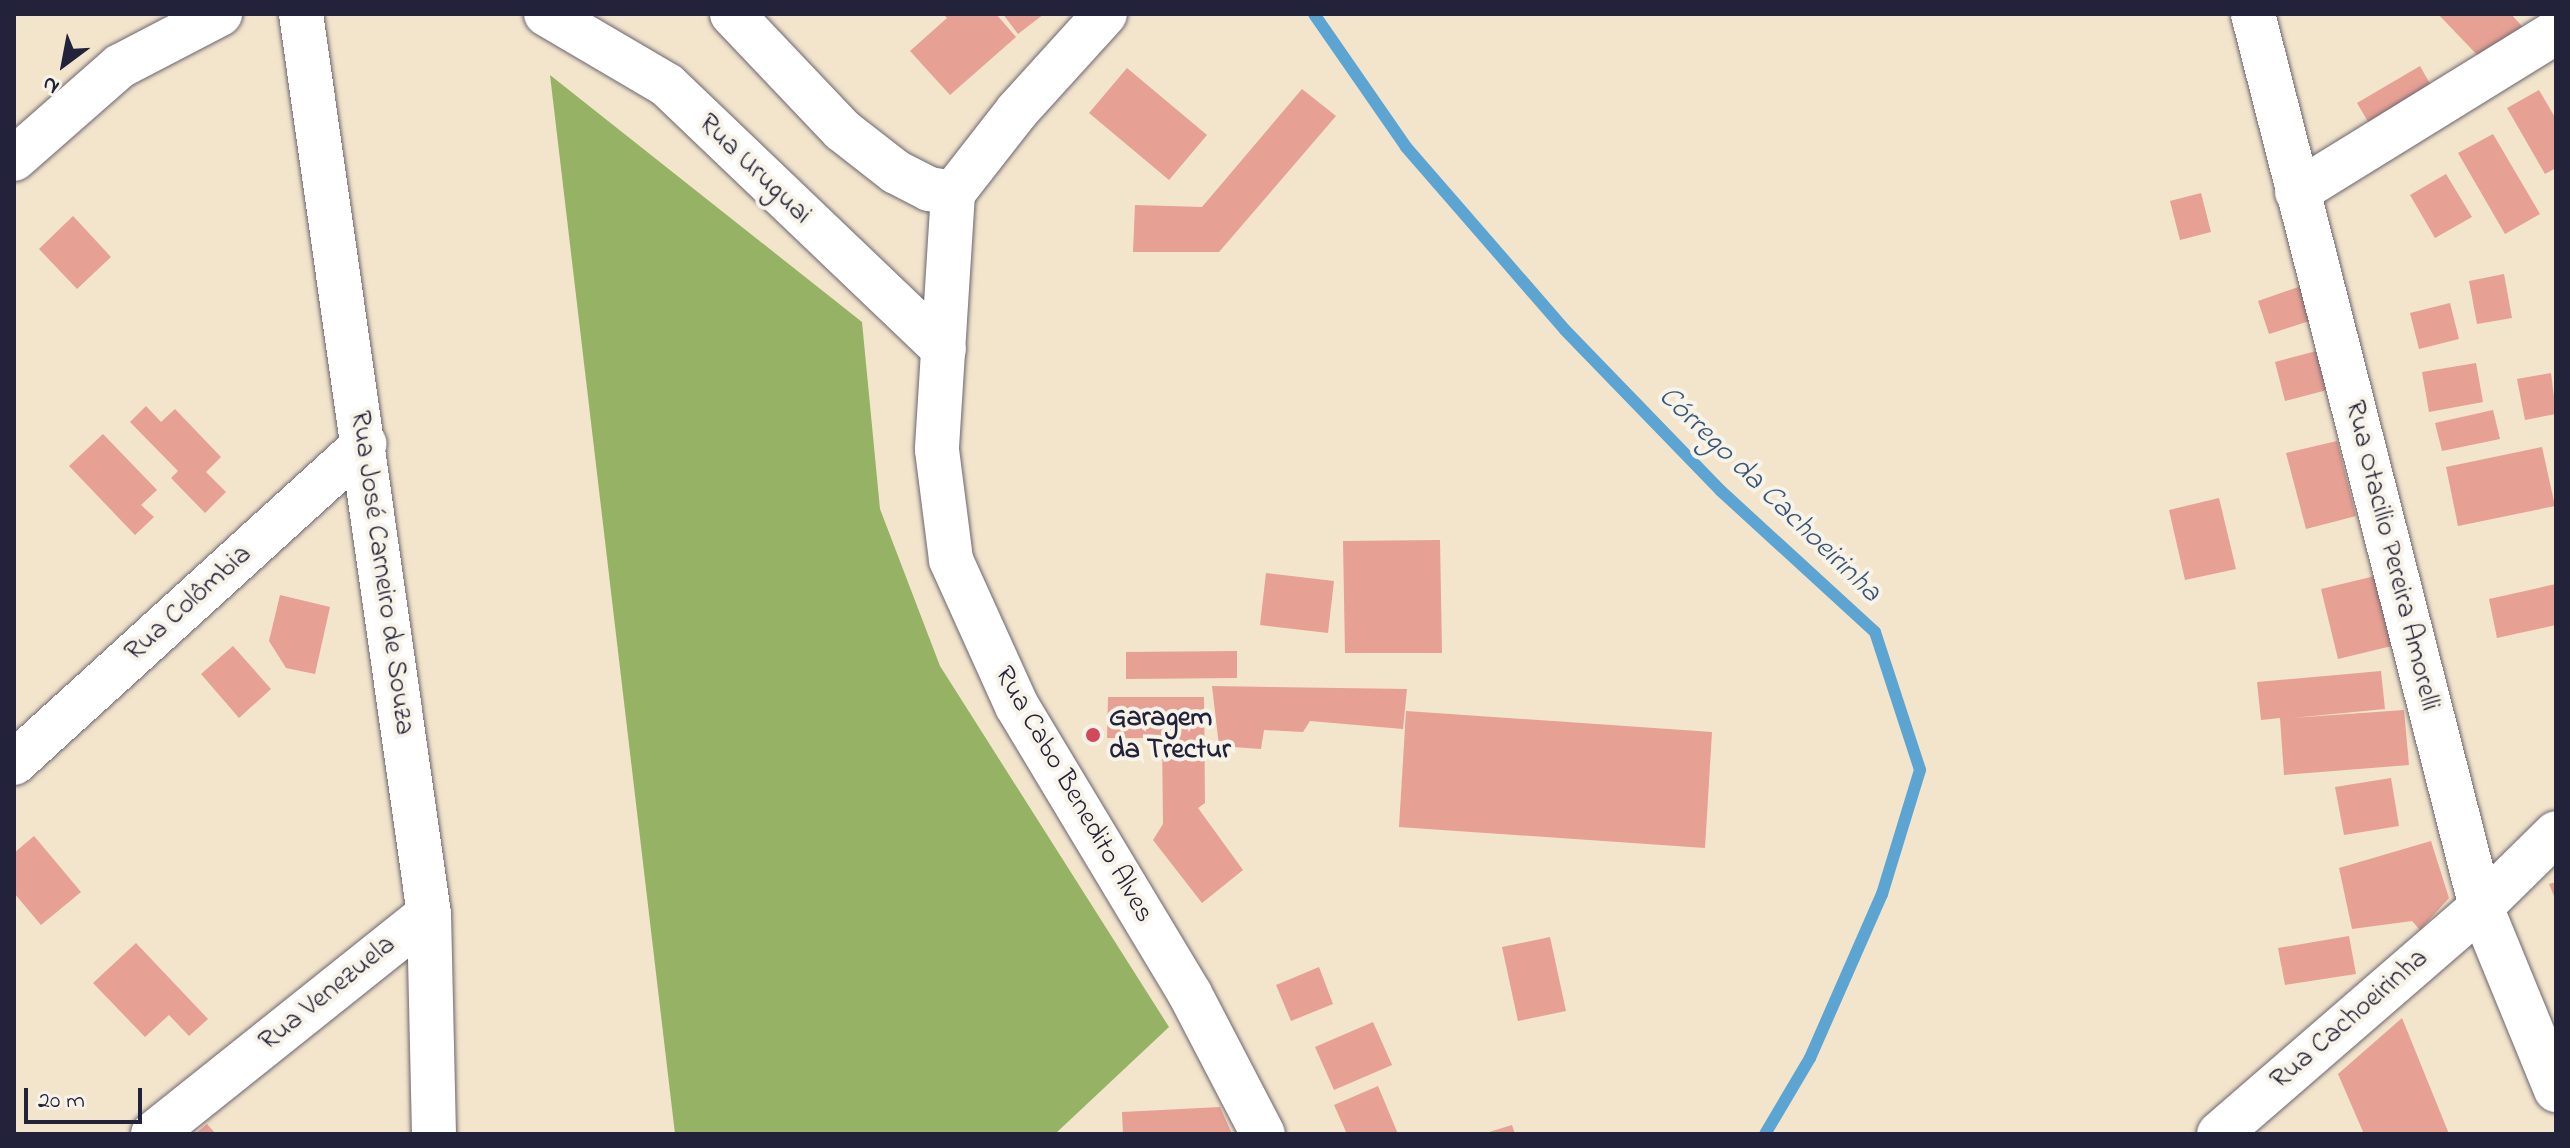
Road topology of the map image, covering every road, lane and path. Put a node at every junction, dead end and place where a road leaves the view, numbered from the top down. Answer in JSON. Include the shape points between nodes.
{"nodes":[{"id":1,"x":220,"y":14,"type":"edge"},
{"id":2,"x":301,"y":14,"type":"edge"},
{"id":3,"x":546,"y":14,"type":"edge"},
{"id":4,"x":732,"y":14,"type":"edge"},
{"id":5,"x":1105,"y":14,"type":"edge"},
{"id":6,"x":2253,"y":14,"type":"edge"},
{"id":7,"x":2556,"y":32,"type":"edge"},
{"id":8,"x":14,"y":159,"type":"edge"},
{"id":9,"x":2297,"y":192,"type":"junction"},
{"id":10,"x":953,"y":193,"type":"junction"},
{"id":11,"x":944,"y":350,"type":"junction"},
{"id":12,"x":364,"y":444,"type":"junction"},
{"id":13,"x":14,"y":763,"type":"edge"},
{"id":14,"x":2556,"y":833,"type":"edge"},
{"id":15,"x":2481,"y":907,"type":"junction"},
{"id":16,"x":429,"y":914,"type":"junction"},
{"id":17,"x":2556,"y":1090,"type":"edge"},
{"id":18,"x":153,"y":1134,"type":"edge"},
{"id":19,"x":434,"y":1134,"type":"edge"},
{"id":20,"x":1263,"y":1134,"type":"edge"},
{"id":21,"x":2219,"y":1134,"type":"edge"}],
"edges":[{"from":1,"to":8,"type":"street","via":[[120,66]]},
{"from":2,"to":12,"type":"street","name":"Rua José Carneiro de Souza"},
{"from":3,"to":11,"type":"street","name":"Rua Uruguai","via":[[667,85]]},
{"from":4,"to":10,"type":"street","via":[[842,130],[896,172],[929,189]]},
{"from":5,"to":10,"type":"street","via":[[1017,111]]},
{"from":6,"to":9,"type":"street","name":"Rua Otacilio Pereira Amorelli"},
{"from":7,"to":9,"type":"street"},
{"from":9,"to":15,"type":"street","name":"Rua Otacilio Pereira Amorelli"},
{"from":10,"to":11,"type":"street","name":"Rua Cabo Benedito Alves"},
{"from":11,"to":20,"type":"street","name":"Rua Cabo Benedito Alves","via":[[937,450],[951,560],[1031,731],[1190,994]]},
{"from":12,"to":13,"type":"street","name":"Rua Colômbia"},
{"from":12,"to":16,"type":"street","name":"Rua José Carneiro de Souza"},
{"from":14,"to":15,"type":"street","name":"Rua Cachoeirinha"},
{"from":15,"to":17,"type":"street","name":"Rua Otacilio Pereira Amorelli"},
{"from":15,"to":21,"type":"street","name":"Rua Cachoeirinha"},
{"from":16,"to":18,"type":"street","name":"Rua Venezuela"},
{"from":16,"to":19,"type":"street","name":"Rua José Carneiro de Souza"}]}
